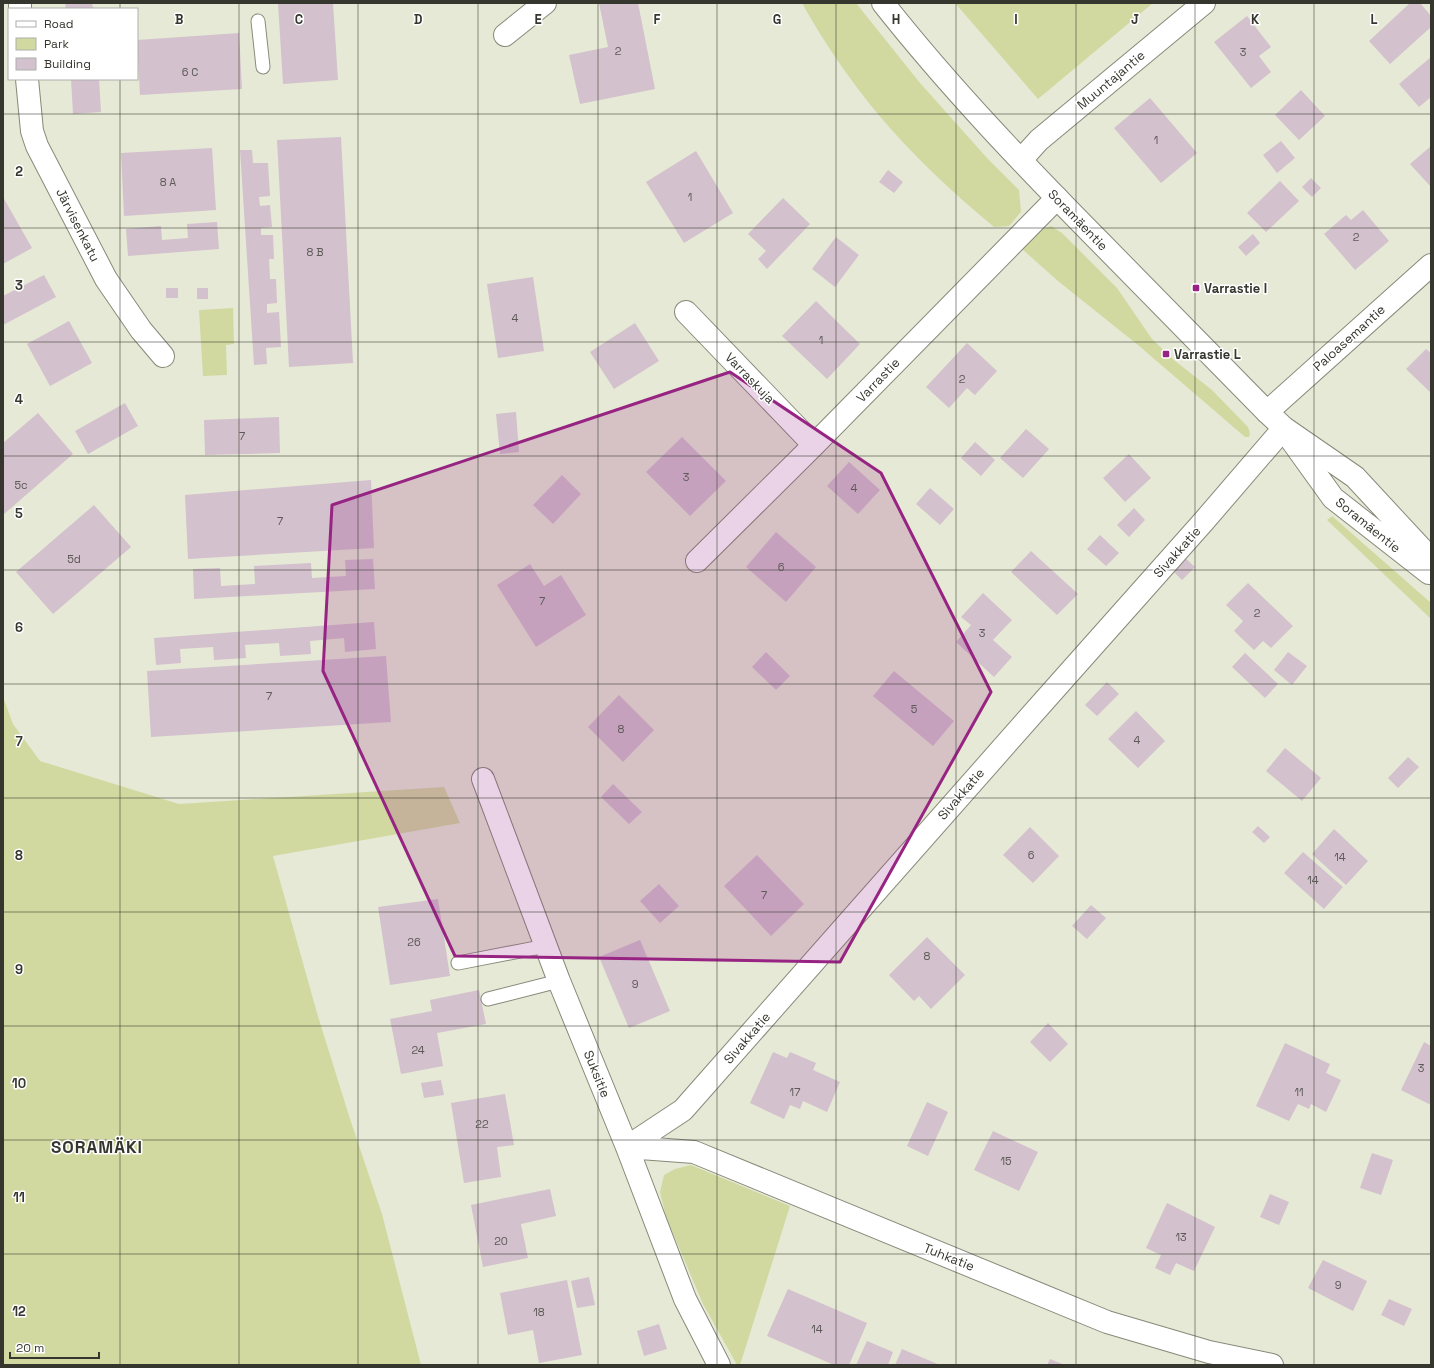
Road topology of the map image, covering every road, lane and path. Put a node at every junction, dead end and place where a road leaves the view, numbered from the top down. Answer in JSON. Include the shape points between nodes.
{"nodes":[{"id":1,"x":545,"y":3,"type":"edge"},
{"id":2,"x":882,"y":3,"type":"edge"},
{"id":3,"x":1204,"y":3,"type":"edge"},
{"id":4,"x":258,"y":20,"type":"dead end"},
{"id":5,"x":504,"y":36,"type":"dead end"},
{"id":6,"x":263,"y":67,"type":"dead end"},
{"id":7,"x":27,"y":80,"type":"edge"},
{"id":8,"x":1020,"y":160,"type":"junction"},
{"id":9,"x":1056,"y":198,"type":"junction"},
{"id":10,"x":1431,"y":264,"type":"edge"},
{"id":11,"x":686,"y":312,"type":"dead end"},
{"id":12,"x":163,"y":356,"type":"dead end"},
{"id":13,"x":1267,"y":412,"type":"junction"},
{"id":14,"x":1284,"y":428,"type":"junction"},
{"id":15,"x":814,"y":445,"type":"junction"},
{"id":16,"x":1431,"y":560,"type":"edge"},
{"id":17,"x":697,"y":561,"type":"dead end"},
{"id":18,"x":1431,"y":575,"type":"edge"},
{"id":19,"x":483,"y":779,"type":"dead end"},
{"id":20,"x":546,"y":946,"type":"junction"},
{"id":21,"x":458,"y":963,"type":"dead end"},
{"id":22,"x":559,"y":981,"type":"junction"},
{"id":23,"x":488,"y":1000,"type":"dead end"},
{"id":24,"x":627,"y":1146,"type":"junction"},
{"id":25,"x":719,"y":1365,"type":"edge"},
{"id":26,"x":1272,"y":1365,"type":"edge"}],
"edges":[{"from":1,"to":5,"type":"street"},
{"from":2,"to":8,"type":"street","name":"Soramäentie","via":[[916,45]]},
{"from":3,"to":8,"type":"street","name":"Muuntajantie","via":[[1043,137]]},
{"from":4,"to":6,"type":"lane"},
{"from":7,"to":12,"type":"street","name":"Järvisenkatu","via":[[32,130],[37,146],[106,279],[141,330]]},
{"from":8,"to":9,"type":"street","name":"Soramäentie"},
{"from":9,"to":13,"type":"street","name":"Soramäentie"},
{"from":9,"to":15,"type":"street","name":"Varrastie"},
{"from":10,"to":13,"type":"street","name":"Paloasemantie"},
{"from":11,"to":15,"type":"street","name":"Varraskuja"},
{"from":13,"to":14,"type":"street","name":"Soramäentie"},
{"from":14,"to":16,"type":"street","name":"Soramäentie","via":[[1355,477]]},
{"from":14,"to":18,"type":"street","name":"Soramäentie","via":[[1333,498]]},
{"from":14,"to":24,"type":"street","name":"Sivakkatie","via":[[683,1110]]},
{"from":15,"to":17,"type":"street","name":"Varrastie"},
{"from":19,"to":20,"type":"street","name":"Suksitie"},
{"from":20,"to":21,"type":"lane"},
{"from":20,"to":22,"type":"street","name":"Suksitie"},
{"from":22,"to":23,"type":"lane"},
{"from":22,"to":24,"type":"street","name":"Suksitie"},
{"from":24,"to":25,"type":"street","name":"Suksitie","via":[[685,1299]]},
{"from":24,"to":26,"type":"street","name":"Tuhkatie","via":[[694,1152],[1107,1322],[1209,1352]]}]}
